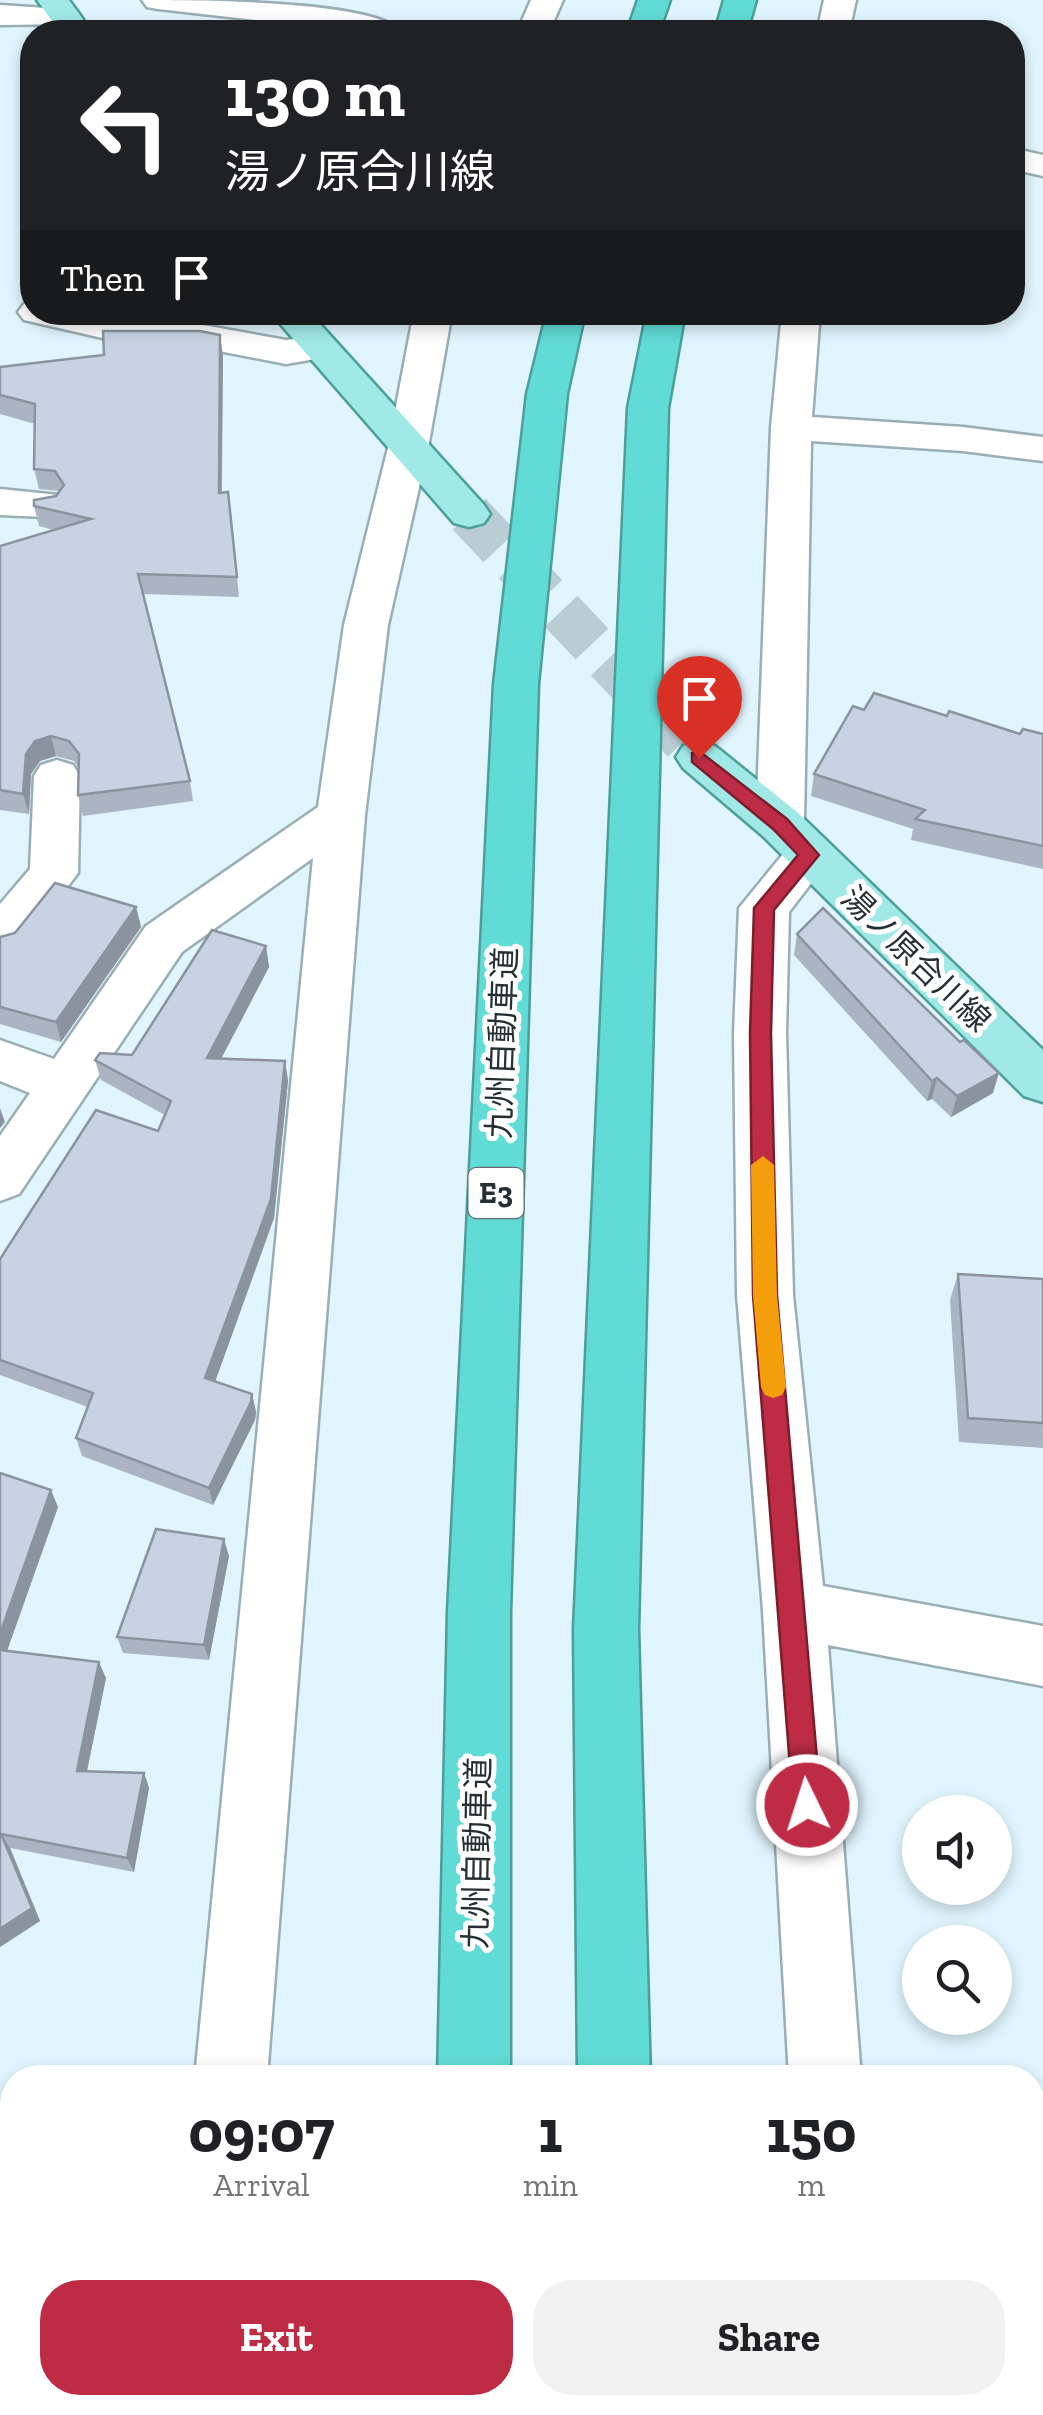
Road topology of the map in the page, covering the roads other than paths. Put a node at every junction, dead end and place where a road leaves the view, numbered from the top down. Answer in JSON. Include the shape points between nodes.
{"nodes":[{"id":1,"x":158,"y":0,"type":"edge"},
{"id":2,"x":0,"y":15,"type":"edge"},
{"id":3,"x":65,"y":16,"type":"edge"},
{"id":4,"x":345,"y":20,"type":"edge"},
{"id":5,"x":94,"y":325,"type":"edge"},
{"id":6,"x":299,"y":325,"type":"edge"},
{"id":7,"x":431,"y":325,"type":"edge"},
{"id":8,"x":563,"y":325,"type":"edge"},
{"id":9,"x":664,"y":325,"type":"edge"},
{"id":10,"x":800,"y":325,"type":"edge"},
{"id":11,"x":319,"y":348,"type":"junction"},
{"id":12,"x":791,"y":428,"type":"junction"},
{"id":13,"x":408,"y":448,"type":"junction"},
{"id":14,"x":1043,"y":448,"type":"edge"},
{"id":15,"x":0,"y":502,"type":"edge"},
{"id":16,"x":44,"y":504,"type":"edge"},
{"id":17,"x":469,"y":514,"type":"tunnel mouth"},
{"id":18,"x":699,"y":758,"type":"tunnel mouth"},
{"id":19,"x":57,"y":776,"type":"dead end"},
{"id":20,"x":341,"y":815,"type":"junction"},
{"id":21,"x":794,"y":840,"type":"junction"},
{"id":22,"x":0,"y":938,"type":"edge"},
{"id":23,"x":0,"y":1060,"type":"edge"},
{"id":24,"x":1043,"y":1082,"type":"edge"},
{"id":25,"x":64,"y":1084,"type":"junction"},
{"id":26,"x":0,"y":1179,"type":"edge"},
{"id":27,"x":794,"y":1610,"type":"junction"},
{"id":28,"x":1043,"y":1656,"type":"edge"},
{"id":29,"x":232,"y":2065,"type":"edge"},
{"id":30,"x":474,"y":2065,"type":"edge"},
{"id":31,"x":614,"y":2065,"type":"edge"},
{"id":32,"x":824,"y":2065,"type":"edge"}],
"edges":[{"from":1,"to":4,"type":"street"},
{"from":2,"to":3,"type":"street"},
{"from":5,"to":11,"type":"street","via":[[147,326],[286,352]]},
{"from":6,"to":11,"type":"main road"},
{"from":7,"to":13,"type":"street"},
{"from":8,"to":30,"type":"highway","name":"九州自動車道","number":"E3","via":[[547,394],[516,684],[479,1612]]},
{"from":9,"to":31,"type":"highway","via":[[647,427],[606,1629]]},
{"from":10,"to":12,"type":"street"},
{"from":11,"to":13,"type":"main road"},
{"from":12,"to":14,"type":"street"},
{"from":12,"to":21,"type":"street"},
{"from":13,"to":17,"type":"main road"},
{"from":13,"to":20,"type":"street","via":[[366,624]]},
{"from":15,"to":16,"type":"street"},
{"from":18,"to":21,"type":"main road","name":"湯ノ原合川線"},
{"from":19,"to":22,"type":"street","via":[[54,873]]},
{"from":20,"to":25,"type":"street","via":[[164,939]]},
{"from":20,"to":29,"type":"street"},
{"from":21,"to":24,"type":"main road","name":"湯ノ原合川線"},
{"from":21,"to":27,"type":"street","via":[[764,908],[760,1033],[765,1295]]},
{"from":23,"to":25,"type":"street"},
{"from":25,"to":26,"type":"street"},
{"from":27,"to":28,"type":"street"},
{"from":27,"to":32,"type":"street"}]}
